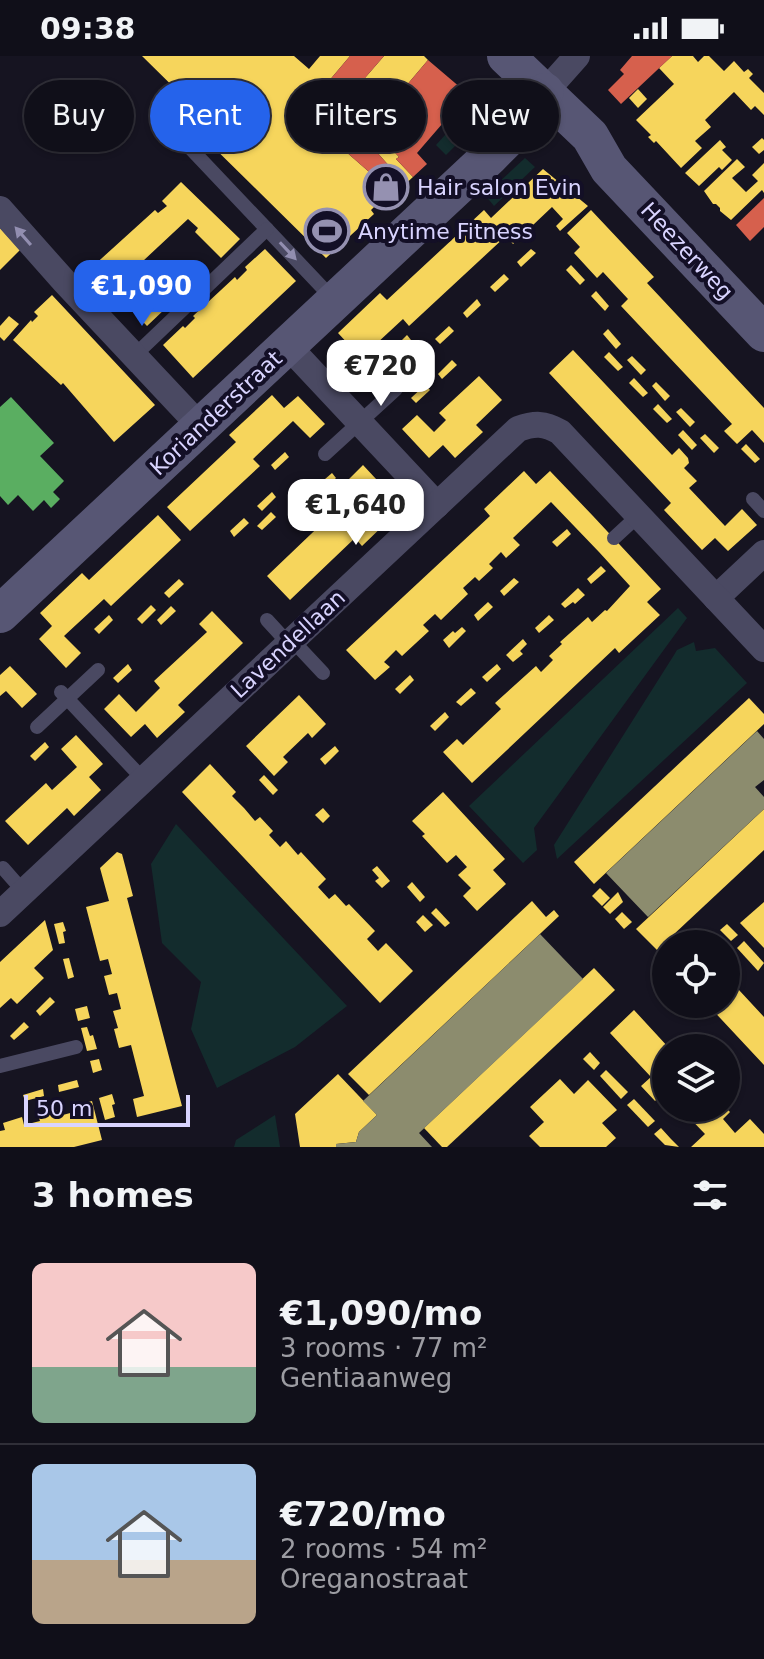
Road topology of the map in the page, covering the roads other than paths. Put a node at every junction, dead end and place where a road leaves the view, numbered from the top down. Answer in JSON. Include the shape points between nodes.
{"nodes":[{"id":1,"x":483,"y":56,"type":"edge"},
{"id":2,"x":506,"y":56,"type":"edge"},
{"id":3,"x":577,"y":56,"type":"edge"},
{"id":4,"x":510,"y":80,"type":"edge"},
{"id":5,"x":524,"y":80,"type":"edge"},
{"id":6,"x":557,"y":80,"type":"edge"},
{"id":7,"x":559,"y":115,"type":"edge"},
{"id":8,"x":194,"y":152,"type":"edge"},
{"id":9,"x":494,"y":152,"type":"edge"},
{"id":10,"x":0,"y":209,"type":"edge"},
{"id":11,"x":267,"y":229,"type":"junction"},
{"id":12,"x":335,"y":301,"type":"junction"},
{"id":13,"x":764,"y":333,"type":"edge"},
{"id":14,"x":288,"y":346,"type":"junction"},
{"id":15,"x":134,"y":356,"type":"junction"},
{"id":16,"x":396,"y":389,"type":"dead end"},
{"id":17,"x":360,"y":422,"type":"junction"},
{"id":18,"x":201,"y":427,"type":"junction"},
{"id":19,"x":325,"y":454,"type":"dead end"},
{"id":20,"x":753,"y":499,"type":"dead end"},
{"id":21,"x":437,"y":505,"type":"junction"},
{"id":22,"x":764,"y":511,"type":"edge"},
{"id":23,"x":639,"y":515,"type":"junction"},
{"id":24,"x":614,"y":538,"type":"dead end"},
{"id":25,"x":764,"y":553,"type":"edge"},
{"id":26,"x":716,"y":598,"type":"junction"},
{"id":27,"x":0,"y":614,"type":"edge"},
{"id":28,"x":267,"y":620,"type":"dead end"},
{"id":29,"x":291,"y":642,"type":"junction"},
{"id":30,"x":764,"y":649,"type":"edge"},
{"id":31,"x":98,"y":670,"type":"dead end"},
{"id":32,"x":323,"y":673,"type":"dead end"},
{"id":33,"x":64,"y":696,"type":"junction"},
{"id":34,"x":37,"y":727,"type":"dead end"},
{"id":35,"x":143,"y":779,"type":"junction"},
{"id":36,"x":3,"y":868,"type":"dead end"},
{"id":37,"x":24,"y":892,"type":"junction"},
{"id":38,"x":0,"y":914,"type":"edge"},
{"id":39,"x":76,"y":1047,"type":"dead end"},
{"id":40,"x":0,"y":1066,"type":"edge"}],
"edges":[{"from":1,"to":4,"type":"street","name":"Heezerweg"},
{"from":2,"to":5,"type":"street","name":"Heezerweg"},
{"from":3,"to":6,"type":"street"},
{"from":7,"to":13,"type":"street","name":"Heezerweg","via":[[590,136],[609,169]]},
{"from":8,"to":11,"type":"lane"},
{"from":9,"to":12,"type":"street","name":"Korianderstraat"},
{"from":15,"to":10,"type":"street","one_way":true},
{"from":11,"to":12,"type":"lane","one_way":true},
{"from":11,"to":15,"type":"lane"},
{"from":12,"to":14,"type":"street","name":"Korianderstraat"},
{"from":14,"to":17,"type":"street"},
{"from":14,"to":18,"type":"street","name":"Korianderstraat"},
{"from":15,"to":18,"type":"street"},
{"from":16,"to":17,"type":"lane"},
{"from":17,"to":19,"type":"lane"},
{"from":17,"to":21,"type":"street"},
{"from":18,"to":27,"type":"street","name":"Korianderstraat"},
{"from":20,"to":22,"type":"lane"},
{"from":21,"to":23,"type":"street","name":"Lavendellaan","via":[[518,429],[545,424],[560,432]]},
{"from":21,"to":29,"type":"street","name":"Lavendellaan"},
{"from":23,"to":24,"type":"lane"},
{"from":23,"to":26,"type":"street","name":"Lavendellaan"},
{"from":25,"to":26,"type":"street"},
{"from":26,"to":30,"type":"street","name":"Lavendellaan"},
{"from":28,"to":29,"type":"lane"},
{"from":29,"to":32,"type":"lane"},
{"from":29,"to":35,"type":"street","name":"Lavendellaan"},
{"from":31,"to":33,"type":"lane"},
{"from":33,"to":34,"type":"lane"},
{"from":33,"to":35,"type":"lane"},
{"from":35,"to":37,"type":"street","name":"Lavendellaan"},
{"from":36,"to":37,"type":"lane"},
{"from":37,"to":38,"type":"street","name":"Lavendellaan"},
{"from":39,"to":40,"type":"lane"}]}
